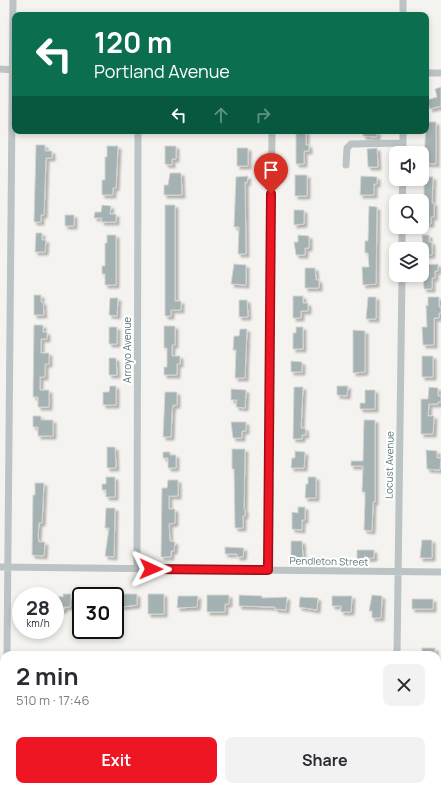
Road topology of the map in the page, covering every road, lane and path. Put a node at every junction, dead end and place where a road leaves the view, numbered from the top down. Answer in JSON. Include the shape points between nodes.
{"nodes":[{"id":1,"x":13,"y":0,"type":"edge"},
{"id":2,"x":403,"y":0,"type":"edge"},
{"id":3,"x":13,"y":12,"type":"edge"},
{"id":4,"x":403,"y":12,"type":"edge"},
{"id":5,"x":0,"y":69,"type":"edge"},
{"id":6,"x":12,"y":70,"type":"edge"},
{"id":7,"x":429,"y":73,"type":"edge"},
{"id":8,"x":441,"y":73,"type":"edge"},
{"id":9,"x":12,"y":134,"type":"edge"},
{"id":10,"x":138,"y":134,"type":"edge"},
{"id":11,"x":272,"y":134,"type":"edge"},
{"id":12,"x":403,"y":134,"type":"edge"},
{"id":13,"x":403,"y":143,"type":"joint"},
{"id":14,"x":346,"y":165,"type":"dead end"},
{"id":15,"x":402,"y":282,"type":"edge"},
{"id":16,"x":0,"y":567,"type":"edge"},
{"id":17,"x":8,"y":567,"type":"junction"},
{"id":18,"x":137,"y":568,"type":"junction"},
{"id":19,"x":268,"y":570,"type":"junction"},
{"id":20,"x":398,"y":571,"type":"junction"},
{"id":21,"x":441,"y":572,"type":"edge"},
{"id":22,"x":7,"y":651,"type":"edge"},
{"id":23,"x":397,"y":651,"type":"edge"}],
"edges":[{"from":1,"to":3,"type":"street"},
{"from":2,"to":4,"type":"street"},
{"from":5,"to":6,"type":"street"},
{"from":7,"to":8,"type":"street"},
{"from":9,"to":17,"type":"street"},
{"from":10,"to":18,"type":"street","name":"Arroyo Avenue"},
{"from":11,"to":19,"type":"street"},
{"from":12,"to":13,"type":"street"},
{"from":13,"to":14,"type":"street","via":[[351,144],[347,148]]},
{"from":15,"to":20,"type":"street","name":"Locust Avenue"},
{"from":16,"to":17,"type":"street","name":"Pendleton Street"},
{"from":17,"to":18,"type":"street","name":"Pendleton Street"},
{"from":17,"to":22,"type":"street"},
{"from":18,"to":19,"type":"street","name":"Pendleton Street"},
{"from":19,"to":20,"type":"street","name":"Pendleton Street"},
{"from":20,"to":21,"type":"street","name":"Pendleton Street"},
{"from":20,"to":23,"type":"street","name":"Locust Avenue"}]}
